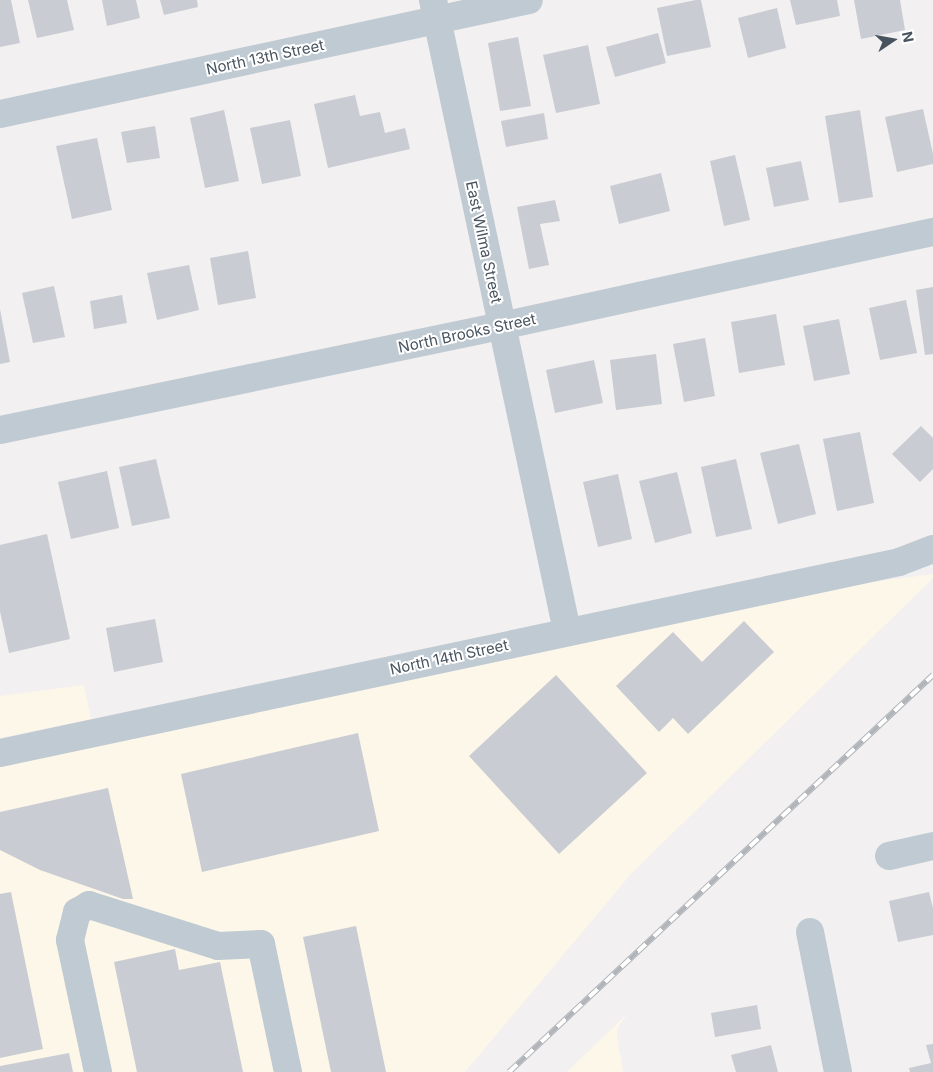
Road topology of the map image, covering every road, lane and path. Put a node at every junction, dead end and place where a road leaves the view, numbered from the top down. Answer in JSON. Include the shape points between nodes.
{"nodes":[{"id":1,"x":529,"y":0,"type":"edge"},
{"id":2,"x":435,"y":10,"type":"edge"},
{"id":3,"x":0,"y":114,"type":"edge"},
{"id":4,"x":933,"y":232,"type":"edge"},
{"id":5,"x":501,"y":326,"type":"junction"},
{"id":6,"x":0,"y":430,"type":"edge"},
{"id":7,"x":933,"y":549,"type":"edge"},
{"id":8,"x":567,"y":632,"type":"junction"},
{"id":9,"x":0,"y":753,"type":"edge"},
{"id":10,"x":933,"y":846,"type":"edge"},
{"id":11,"x":889,"y":856,"type":"dead end"},
{"id":12,"x":810,"y":932,"type":"dead end"},
{"id":13,"x":98,"y":1072,"type":"edge"},
{"id":14,"x":288,"y":1072,"type":"edge"},
{"id":15,"x":838,"y":1072,"type":"edge"}],
"edges":[{"from":1,"to":2,"type":"street","name":"North 13th Street"},
{"from":2,"to":3,"type":"street","name":"North 13th Street"},
{"from":2,"to":5,"type":"street","name":"East Wilma Street"},
{"from":4,"to":5,"type":"street","name":"North Brooks Street"},
{"from":5,"to":6,"type":"street","name":"North Brooks Street"},
{"from":5,"to":8,"type":"street","name":"East Wilma Street"},
{"from":7,"to":8,"type":"street","name":"North 14th Street","via":[[899,562]]},
{"from":8,"to":9,"type":"street","name":"North 14th Street"},
{"from":10,"to":11,"type":"street"},
{"from":12,"to":15,"type":"street"},
{"from":13,"to":14,"type":"street","via":[[70,940],[77,912],[89,905],[218,946],[261,944]]}]}
